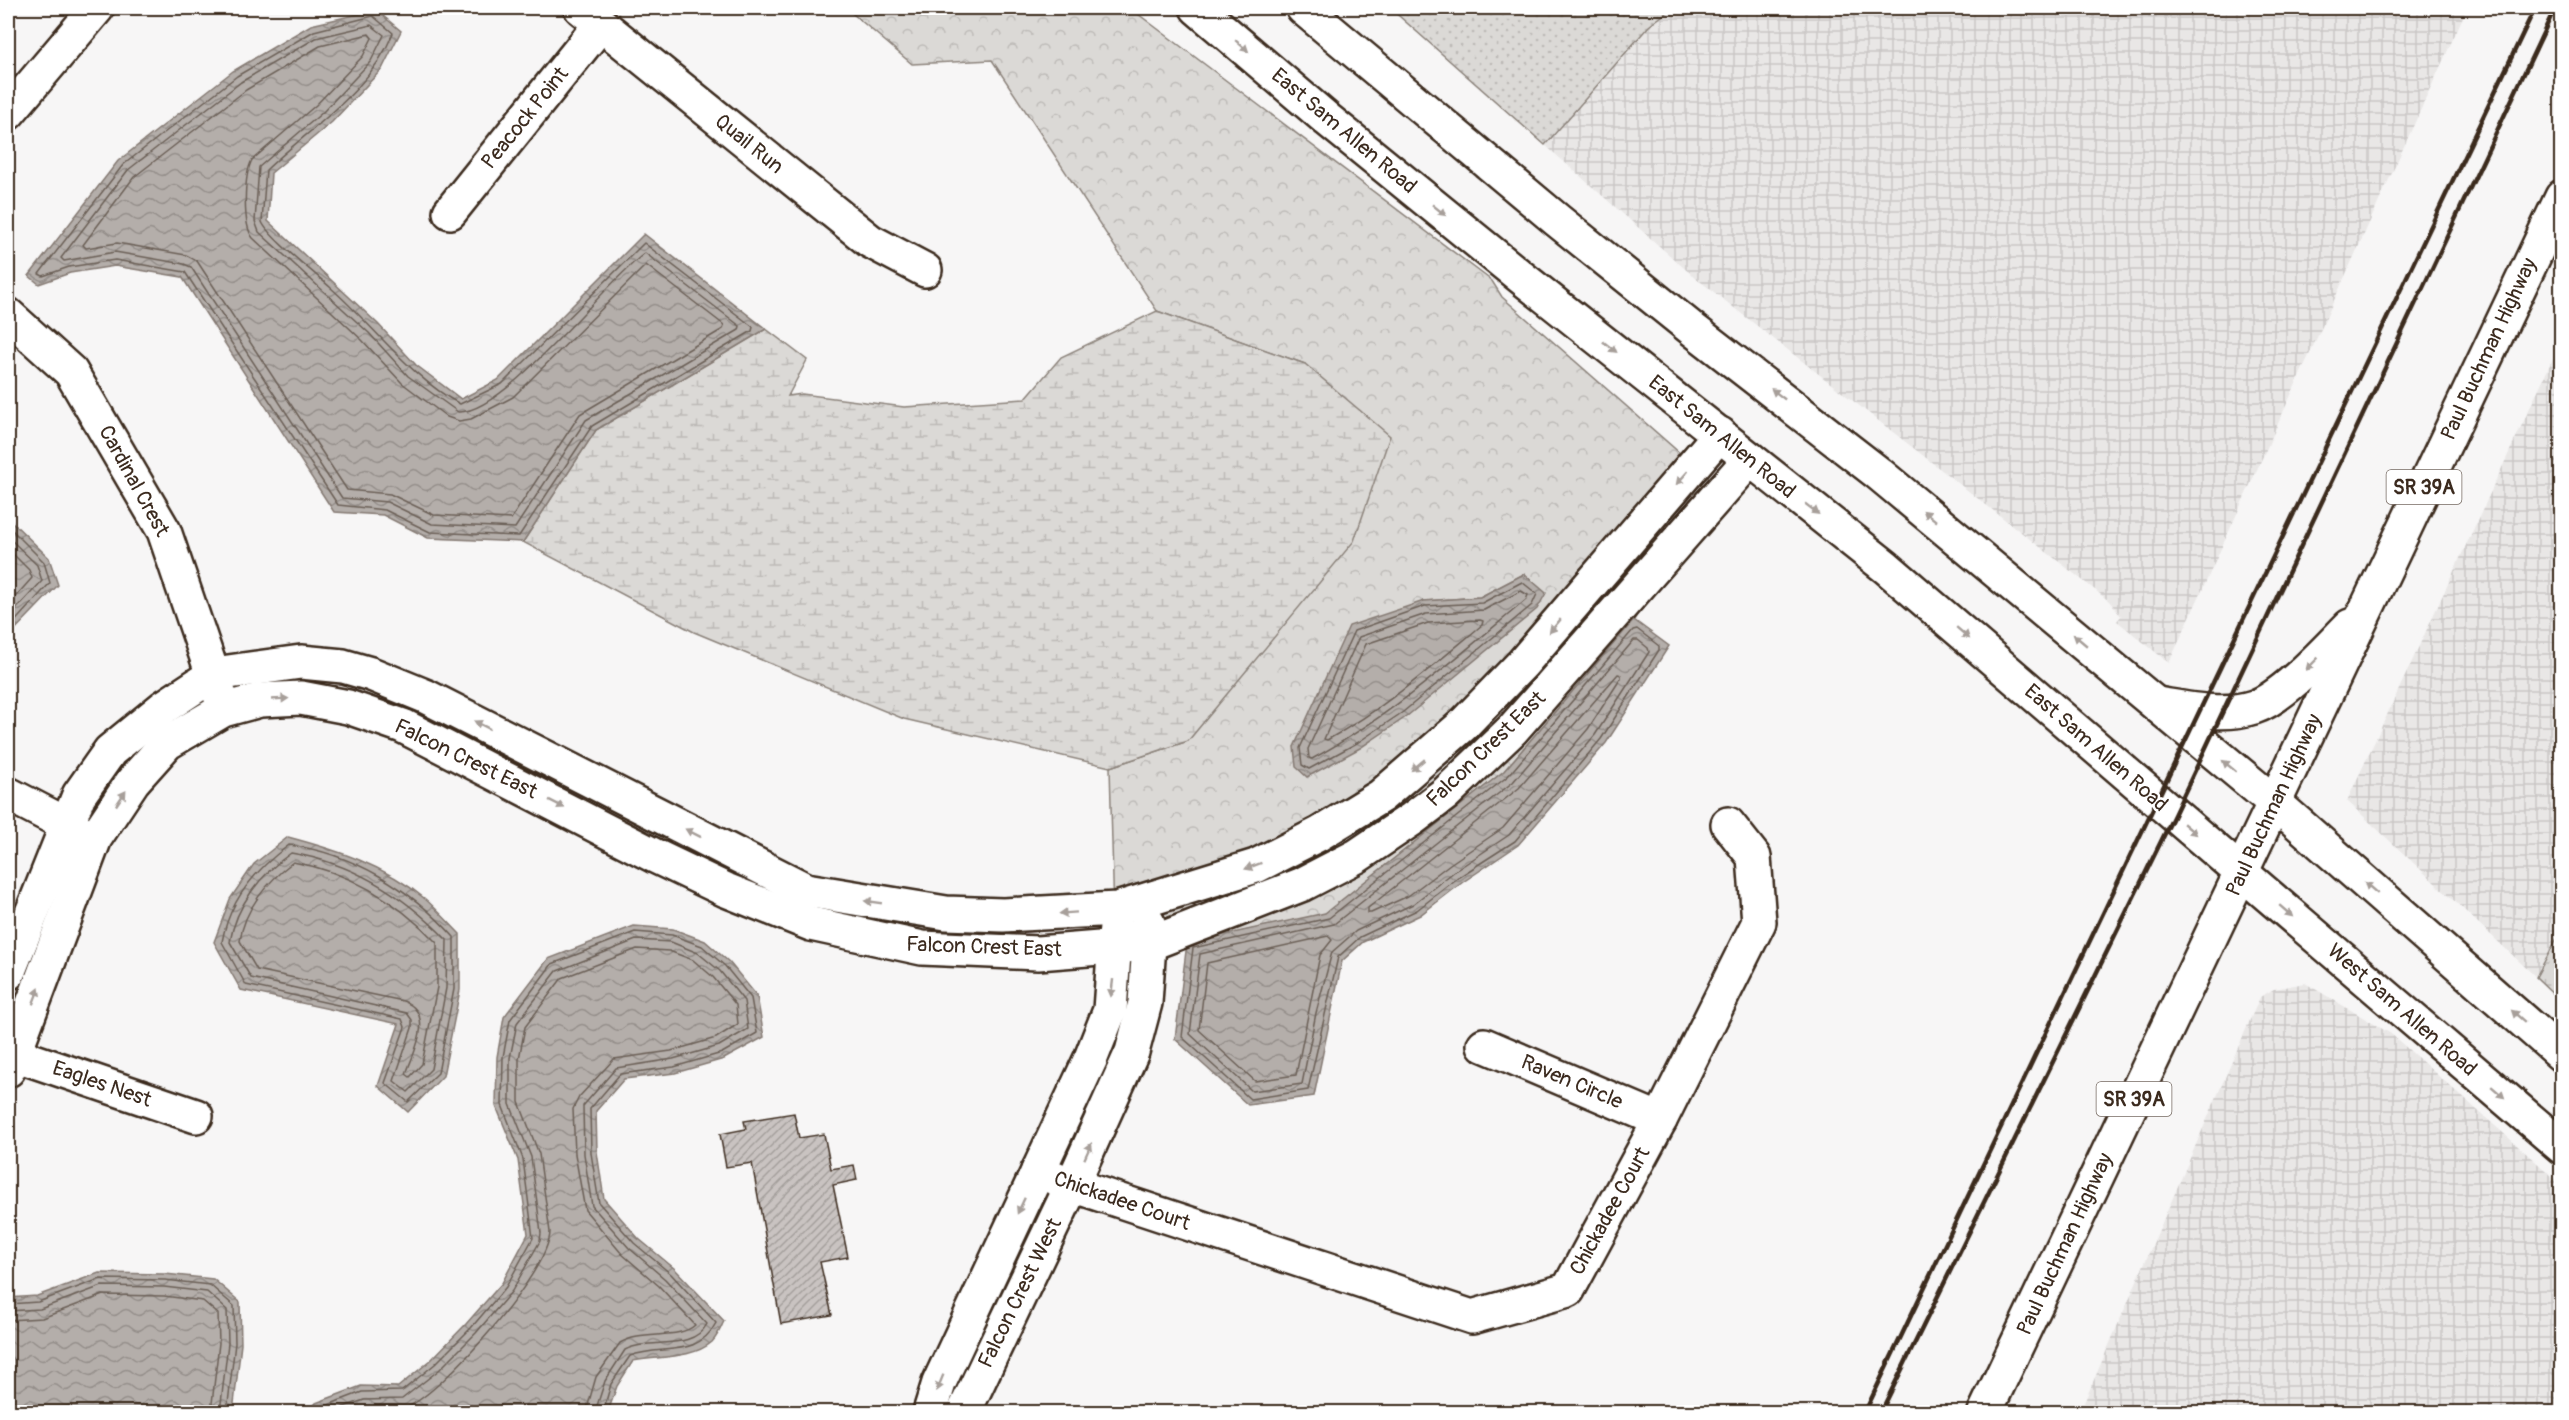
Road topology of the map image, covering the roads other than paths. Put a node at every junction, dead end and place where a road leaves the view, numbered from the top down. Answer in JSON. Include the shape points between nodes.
{"nodes":[{"id":1,"x":97,"y":8,"type":"edge"},
{"id":2,"x":1197,"y":8,"type":"edge"},
{"id":3,"x":1304,"y":8,"type":"edge"},
{"id":4,"x":590,"y":16,"type":"edge"},
{"id":5,"x":8,"y":113,"type":"edge"},
{"id":6,"x":2562,"y":197,"type":"edge"},
{"id":7,"x":450,"y":212,"type":"dead end"},
{"id":8,"x":925,"y":270,"type":"dead end"},
{"id":9,"x":8,"y":315,"type":"edge"},
{"id":10,"x":1720,"y":434,"type":"junction"},
{"id":11,"x":1750,"y":459,"type":"junction"},
{"id":12,"x":2367,"y":607,"type":"junction"},
{"id":13,"x":214,"y":674,"type":"junction"},
{"id":14,"x":2157,"y":704,"type":"junction"},
{"id":15,"x":223,"y":710,"type":"junction"},
{"id":16,"x":1461,"y":726,"type":"junction"},
{"id":17,"x":512,"y":741,"type":"junction"},
{"id":18,"x":1486,"y":755,"type":"junction"},
{"id":19,"x":496,"y":773,"type":"junction"},
{"id":20,"x":8,"y":794,"type":"edge"},
{"id":21,"x":2275,"y":803,"type":"junction"},
{"id":22,"x":1728,"y":824,"type":"dead end"},
{"id":23,"x":81,"y":832,"type":"junction"},
{"id":24,"x":2242,"y":873,"type":"junction"},
{"id":25,"x":1132,"y":905,"type":"junction"},
{"id":26,"x":1149,"y":944,"type":"junction"},
{"id":27,"x":1114,"y":947,"type":"junction"},
{"id":28,"x":8,"y":973,"type":"edge"},
{"id":29,"x":1484,"y":1045,"type":"dead end"},
{"id":30,"x":2562,"y":1055,"type":"edge"},
{"id":31,"x":10,"y":1059,"type":"edge"},
{"id":32,"x":196,"y":1116,"type":"dead end"},
{"id":33,"x":1660,"y":1120,"type":"junction"},
{"id":34,"x":2562,"y":1147,"type":"edge"},
{"id":35,"x":1038,"y":1171,"type":"junction"},
{"id":36,"x":1072,"y":1185,"type":"junction"},
{"id":37,"x":930,"y":1413,"type":"edge"},
{"id":38,"x":964,"y":1413,"type":"edge"},
{"id":39,"x":1985,"y":1413,"type":"edge"}],
"edges":[{"from":1,"to":5,"type":"street"},
{"from":2,"to":10,"type":"street","name":"East Sam Allen Road","one_way":true,"via":[[1347,135]]},
{"from":14,"to":3,"type":"street","one_way":true,"via":[[1878,473],[1557,220]]},
{"from":4,"to":7,"type":"street","name":"Peacock Point"},
{"from":4,"to":8,"type":"street","name":"Quail Run","via":[[870,241]]},
{"from":6,"to":12,"type":"street","name":"Paul Buchman Highway","number":"SR 39A"},
{"from":9,"to":13,"type":"street","name":"Cardinal Crest","via":[[71,372],[164,531]]},
{"from":10,"to":11,"type":"street","name":"East Sam Allen Road"},
{"from":10,"to":16,"type":"street","name":"Falcon Crest East","one_way":true,"via":[[1523,663]]},
{"from":11,"to":18,"type":"street","name":"Falcon Crest East"},
{"from":11,"to":24,"type":"street","name":"East Sam Allen Road","one_way":true,"via":[[1886,567]]},
{"from":12,"to":14,"type":"street","one_way":true,"via":[[2301,675],[2255,707],[2223,711]]},
{"from":12,"to":21,"type":"street","name":"Paul Buchman Highway","number":"SR 39A"},
{"from":13,"to":15,"type":"street","name":"Cardinal Crest"},
{"from":17,"to":13,"type":"street","name":"Falcon Crest East","one_way":true,"via":[[425,696],[343,666],[301,662]]},
{"from":13,"to":23,"type":"street","name":"Falcon Crest East","via":[[164,707],[110,751],[80,795]]},
{"from":21,"to":14,"type":"street","one_way":true},
{"from":15,"to":19,"type":"street","name":"Falcon Crest East","one_way":true,"via":[[260,700],[301,698],[348,706],[403,726]]},
{"from":23,"to":15,"type":"street","name":"Falcon Crest East","one_way":true,"via":[[167,743]]},
{"from":16,"to":18,"type":"street"},
{"from":16,"to":25,"type":"street","name":"Falcon Crest East","one_way":true,"via":[[1381,796],[1319,834],[1256,866]]},
{"from":17,"to":19,"type":"street"},
{"from":25,"to":17,"type":"street","name":"Falcon Crest East","one_way":true,"via":[[1004,915],[946,913],[806,890]]},
{"from":18,"to":26,"type":"street","name":"Falcon Crest East","via":[[1445,794],[1357,856],[1303,884]]},
{"from":19,"to":27,"type":"street","name":"Falcon Crest East","one_way":true,"via":[[716,885],[811,924],[922,948],[1038,952]]},
{"from":20,"to":23,"type":"street"},
{"from":21,"to":24,"type":"street","name":"Paul Buchman Highway","number":"SR 39A"},
{"from":30,"to":21,"type":"street","one_way":true},
{"from":22,"to":33,"type":"street","name":"Chickadee Court","via":[[1754,857],[1759,922]]},
{"from":23,"to":28,"type":"street","name":"Falcon Crest East"},
{"from":31,"to":23,"type":"street","name":"Falcon Crest East","one_way":true},
{"from":24,"to":34,"type":"street","name":"West Sam Allen Road","one_way":true},
{"from":24,"to":39,"type":"street","name":"Paul Buchman Highway","number":"SR 39A"},
{"from":25,"to":26,"type":"street","name":"Falcon Crest West"},
{"from":25,"to":27,"type":"street"},
{"from":26,"to":27,"type":"street","name":"Falcon Crest East"},
{"from":36,"to":26,"type":"street","name":"Falcon Crest West","one_way":true,"via":[[1132,1052],[1145,1003]]},
{"from":27,"to":35,"type":"street","one_way":true,"via":[[1110,1010]]},
{"from":29,"to":33,"type":"street","name":"Raven Circle"},
{"from":31,"to":32,"type":"street","name":"Eagles Nest"},
{"from":33,"to":36,"type":"street","name":"Chickadee Court","via":[[1568,1290],[1472,1317]]},
{"from":35,"to":36,"type":"street","name":"Chickadee Court"},
{"from":35,"to":37,"type":"street","one_way":true,"via":[[939,1383]]},
{"from":36,"to":38,"type":"street","name":"Falcon Crest West"}]}
